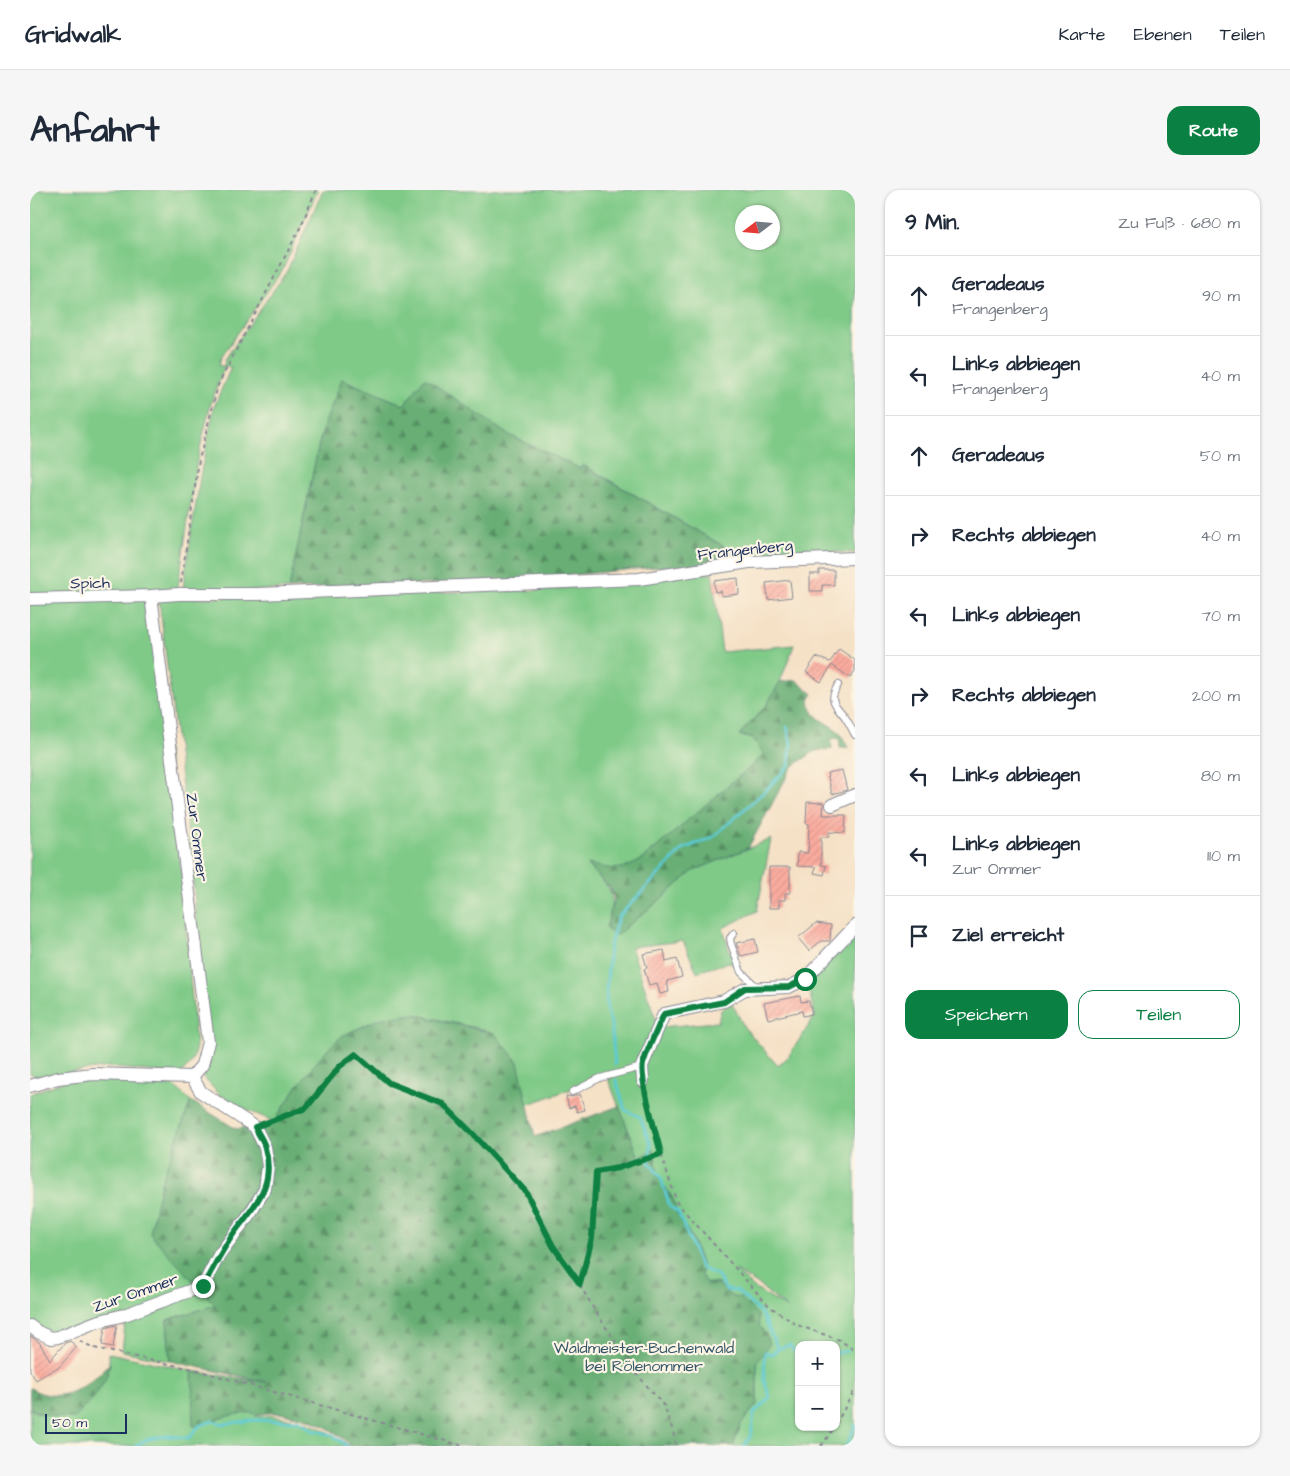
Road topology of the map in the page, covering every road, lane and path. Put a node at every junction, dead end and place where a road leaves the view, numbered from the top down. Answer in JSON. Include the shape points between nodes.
{"nodes":[{"id":1,"x":316,"y":190,"type":"edge"},
{"id":2,"x":855,"y":558,"type":"edge"},
{"id":3,"x":179,"y":594,"type":"junction"},
{"id":4,"x":151,"y":596,"type":"junction"},
{"id":5,"x":30,"y":600,"type":"edge"},
{"id":6,"x":838,"y":685,"type":"dead end"},
{"id":7,"x":855,"y":735,"type":"edge"},
{"id":8,"x":855,"y":796,"type":"edge"},
{"id":9,"x":832,"y":805,"type":"dead end"},
{"id":10,"x":855,"y":926,"type":"edge"},
{"id":11,"x":734,"y":933,"type":"dead end"},
{"id":12,"x":758,"y":988,"type":"junction"},
{"id":13,"x":642,"y":1068,"type":"junction"},
{"id":14,"x":192,"y":1077,"type":"junction"},
{"id":15,"x":644,"y":1081,"type":"joint"},
{"id":16,"x":30,"y":1086,"type":"edge"},
{"id":17,"x":572,"y":1092,"type":"dead end"},
{"id":18,"x":255,"y":1127,"type":"junction"},
{"id":19,"x":661,"y":1154,"type":"junction"},
{"id":20,"x":580,"y":1284,"type":"junction"},
{"id":21,"x":30,"y":1326,"type":"edge"},
{"id":22,"x":70,"y":1334,"type":"junction"},
{"id":23,"x":855,"y":1351,"type":"edge"},
{"id":24,"x":855,"y":1389,"type":"edge"},
{"id":25,"x":840,"y":1417,"type":"edge"},
{"id":26,"x":832,"y":1431,"type":"edge"},
{"id":27,"x":463,"y":1446,"type":"edge"},
{"id":28,"x":676,"y":1446,"type":"edge"},
{"id":29,"x":821,"y":1446,"type":"edge"}],
"edges":[{"from":1,"to":3,"type":"path","via":[[301,226],[218,385],[199,460]]},
{"from":2,"to":3,"type":"street","name":"Frangenberg","via":[[749,562],[639,579],[258,594]]},
{"from":3,"to":4,"type":"street","name":"Spich"},
{"from":4,"to":5,"type":"street","name":"Spich"},
{"from":4,"to":14,"type":"street","name":"Zur Ommer","via":[[208,1042],[202,1065]]},
{"from":6,"to":7,"type":"lane","via":[[833,694],[834,704]]},
{"from":8,"to":9,"type":"street"},
{"from":10,"to":12,"type":"street","via":[[805,979],[789,987]]},
{"from":11,"to":12,"type":"lane","via":[[730,938],[731,944],[742,972]]},
{"from":12,"to":13,"type":"street","via":[[745,988],[724,1002],[664,1014]]},
{"from":13,"to":15,"type":"street"},
{"from":13,"to":17,"type":"lane","via":[[600,1078]]},
{"from":14,"to":16,"type":"street","via":[[93,1074],[58,1078]]},
{"from":14,"to":18,"type":"street","via":[[201,1092]]},
{"from":15,"to":19,"type":"path"},
{"from":18,"to":20,"type":"path","via":[[306,1108],[340,1066],[356,1054],[389,1083],[443,1104],[473,1134],[526,1192],[553,1246]]},
{"from":18,"to":22,"type":"street","name":"Zur Ommer","via":[[265,1147],[268,1166],[265,1189],[219,1255],[203,1286]]},
{"from":19,"to":20,"type":"path","via":[[596,1172],[592,1238]]},
{"from":19,"to":23,"type":"path","via":[[677,1203],[769,1306],[797,1325],[840,1340]]},
{"from":20,"to":28,"type":"path","via":[[637,1374],[664,1406]]},
{"from":21,"to":22,"type":"street","name":"Zur Ommer","via":[[51,1338]]},
{"from":22,"to":27,"type":"path","via":[[94,1348],[197,1370]]},
{"from":24,"to":25,"type":"path"},
{"from":26,"to":29,"type":"path"}]}
